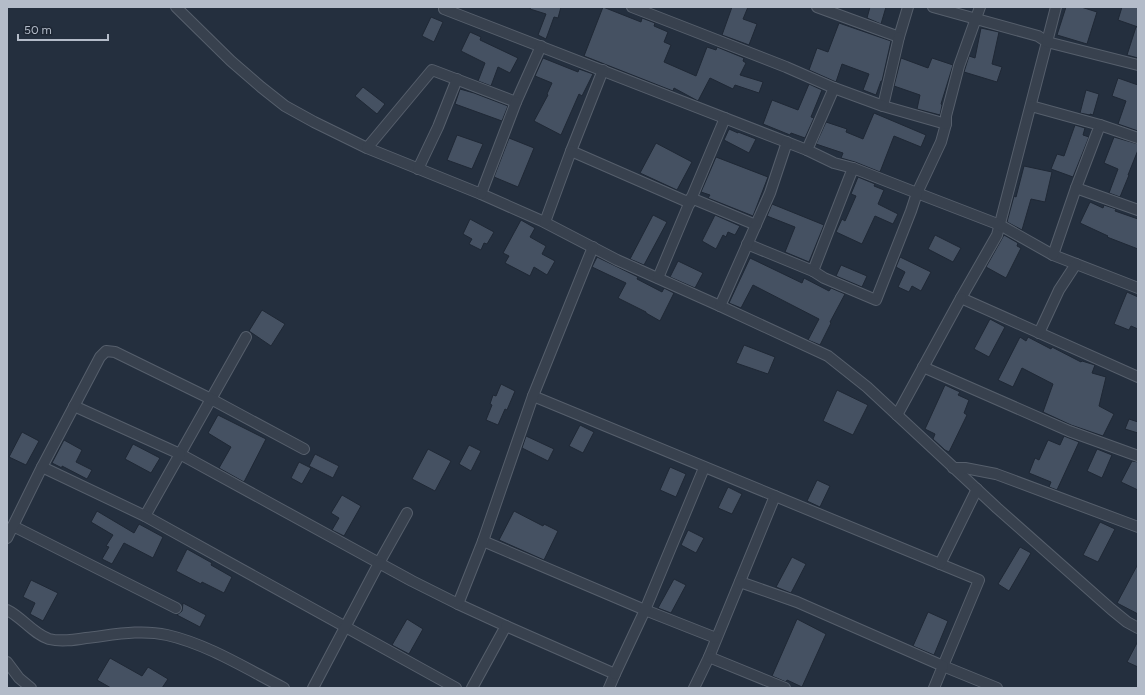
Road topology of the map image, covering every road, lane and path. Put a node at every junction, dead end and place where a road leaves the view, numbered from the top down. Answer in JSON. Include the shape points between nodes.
{"nodes":[{"id":1,"x":176,"y":7,"type":"edge"},
{"id":2,"x":632,"y":7,"type":"edge"},
{"id":3,"x":817,"y":7,"type":"edge"},
{"id":4,"x":908,"y":7,"type":"edge"},
{"id":5,"x":933,"y":7,"type":"edge"},
{"id":6,"x":980,"y":7,"type":"edge"},
{"id":7,"x":1056,"y":7,"type":"edge"},
{"id":8,"x":444,"y":9,"type":"dead end"},
{"id":9,"x":975,"y":19,"type":"junction"},
{"id":10,"x":899,"y":37,"type":"junction"},
{"id":11,"x":1047,"y":42,"type":"junction"},
{"id":12,"x":541,"y":46,"type":"junction"},
{"id":13,"x":1138,"y":65,"type":"edge"},
{"id":14,"x":603,"y":70,"type":"junction"},
{"id":15,"x":457,"y":79,"type":"junction"},
{"id":16,"x":834,"y":88,"type":"junction"},
{"id":17,"x":516,"y":102,"type":"junction"},
{"id":18,"x":883,"y":106,"type":"junction"},
{"id":19,"x":1031,"y":106,"type":"junction"},
{"id":20,"x":725,"y":118,"type":"junction"},
{"id":21,"x":946,"y":124,"type":"junction"},
{"id":22,"x":1100,"y":125,"type":"junction"},
{"id":23,"x":1138,"y":138,"type":"edge"},
{"id":24,"x":787,"y":142,"type":"junction"},
{"id":25,"x":367,"y":148,"type":"junction"},
{"id":26,"x":807,"y":150,"type":"junction"},
{"id":27,"x":571,"y":151,"type":"junction"},
{"id":28,"x":853,"y":168,"type":"junction"},
{"id":29,"x":418,"y":169,"type":"junction"},
{"id":30,"x":1076,"y":188,"type":"junction"},
{"id":31,"x":917,"y":193,"type":"junction"},
{"id":32,"x":481,"y":194,"type":"junction"},
{"id":33,"x":691,"y":200,"type":"junction"},
{"id":34,"x":1138,"y":210,"type":"edge"},
{"id":35,"x":545,"y":222,"type":"junction"},
{"id":36,"x":756,"y":225,"type":"junction"},
{"id":37,"x":1000,"y":225,"type":"junction"},
{"id":38,"x":747,"y":244,"type":"junction"},
{"id":39,"x":593,"y":247,"type":"junction"},
{"id":40,"x":1053,"y":255,"type":"junction"},
{"id":41,"x":1076,"y":264,"type":"junction"},
{"id":42,"x":813,"y":271,"type":"junction"},
{"id":43,"x":658,"y":278,"type":"junction"},
{"id":44,"x":1138,"y":288,"type":"edge"},
{"id":45,"x":961,"y":298,"type":"junction"},
{"id":46,"x":720,"y":306,"type":"junction"},
{"id":47,"x":1039,"y":333,"type":"junction"},
{"id":48,"x":246,"y":337,"type":"dead end"},
{"id":49,"x":923,"y":367,"type":"junction"},
{"id":50,"x":1138,"y":377,"type":"edge"},
{"id":51,"x":533,"y":396,"type":"junction"},
{"id":52,"x":211,"y":399,"type":"junction"},
{"id":53,"x":74,"y":406,"type":"junction"},
{"id":54,"x":897,"y":415,"type":"junction"},
{"id":55,"x":304,"y":449,"type":"dead end"},
{"id":56,"x":180,"y":454,"type":"junction"},
{"id":57,"x":1138,"y":456,"type":"edge"},
{"id":58,"x":42,"y":466,"type":"junction"},
{"id":59,"x":704,"y":468,"type":"junction"},
{"id":60,"x":953,"y":468,"type":"junction"},
{"id":61,"x":977,"y":489,"type":"junction"},
{"id":62,"x":775,"y":496,"type":"junction"},
{"id":63,"x":407,"y":513,"type":"dead end"},
{"id":64,"x":145,"y":516,"type":"junction"},
{"id":65,"x":13,"y":526,"type":"junction"},
{"id":66,"x":1138,"y":527,"type":"edge"},
{"id":67,"x":7,"y":538,"type":"edge"},
{"id":68,"x":483,"y":541,"type":"junction"},
{"id":69,"x":380,"y":563,"type":"junction"},
{"id":70,"x":940,"y":564,"type":"junction"},
{"id":71,"x":740,"y":582,"type":"junction"},
{"id":72,"x":458,"y":604,"type":"junction"},
{"id":73,"x":176,"y":608,"type":"dead end"},
{"id":74,"x":7,"y":610,"type":"edge"},
{"id":75,"x":645,"y":610,"type":"junction"},
{"id":76,"x":506,"y":626,"type":"junction"},
{"id":77,"x":346,"y":627,"type":"junction"},
{"id":78,"x":1138,"y":628,"type":"edge"},
{"id":79,"x":716,"y":638,"type":"junction"},
{"id":80,"x":709,"y":657,"type":"junction"},
{"id":81,"x":7,"y":662,"type":"edge"},
{"id":82,"x":943,"y":666,"type":"junction"},
{"id":83,"x":615,"y":674,"type":"junction"},
{"id":84,"x":31,"y":688,"type":"edge"},
{"id":85,"x":284,"y":688,"type":"edge"},
{"id":86,"x":314,"y":688,"type":"edge"},
{"id":87,"x":456,"y":688,"type":"edge"},
{"id":88,"x":472,"y":688,"type":"edge"},
{"id":89,"x":609,"y":688,"type":"edge"},
{"id":90,"x":694,"y":688,"type":"edge"},
{"id":91,"x":785,"y":688,"type":"edge"},
{"id":92,"x":934,"y":688,"type":"edge"},
{"id":93,"x":997,"y":688,"type":"edge"}],
"edges":[{"from":1,"to":25,"type":"street","via":[[231,61],[285,106]]},
{"from":2,"to":16,"type":"street"},
{"from":3,"to":10,"type":"street"},
{"from":4,"to":10,"type":"street"},
{"from":5,"to":9,"type":"street"},
{"from":6,"to":9,"type":"street"},
{"from":7,"to":11,"type":"street"},
{"from":8,"to":12,"type":"street"},
{"from":9,"to":11,"type":"street","via":[[1038,36]]},
{"from":9,"to":21,"type":"street","via":[[959,66]]},
{"from":10,"to":18,"type":"street"},
{"from":11,"to":13,"type":"street"},
{"from":11,"to":19,"type":"street"},
{"from":12,"to":14,"type":"street"},
{"from":12,"to":17,"type":"street"},
{"from":14,"to":20,"type":"street"},
{"from":14,"to":27,"type":"street"},
{"from":15,"to":17,"type":"street"},
{"from":15,"to":25,"type":"street","via":[[432,70]]},
{"from":15,"to":29,"type":"street"},
{"from":16,"to":18,"type":"street"},
{"from":16,"to":26,"type":"street"},
{"from":17,"to":32,"type":"street"},
{"from":18,"to":21,"type":"street"},
{"from":19,"to":22,"type":"street"},
{"from":19,"to":37,"type":"street"},
{"from":20,"to":24,"type":"street"},
{"from":20,"to":33,"type":"street"},
{"from":21,"to":31,"type":"street","via":[[941,142]]},
{"from":22,"to":23,"type":"street"},
{"from":22,"to":30,"type":"street"},
{"from":24,"to":26,"type":"street"},
{"from":24,"to":36,"type":"street"},
{"from":25,"to":29,"type":"street"},
{"from":26,"to":28,"type":"street","via":[[834,163]]},
{"from":27,"to":33,"type":"street"},
{"from":27,"to":35,"type":"street"},
{"from":28,"to":31,"type":"street"},
{"from":28,"to":42,"type":"street"},
{"from":29,"to":32,"type":"street"},
{"from":30,"to":34,"type":"street"},
{"from":30,"to":40,"type":"street"},
{"from":31,"to":37,"type":"street"},
{"from":31,"to":42,"type":"street","via":[[876,300]]},
{"from":32,"to":35,"type":"street"},
{"from":33,"to":36,"type":"street"},
{"from":33,"to":43,"type":"street"},
{"from":35,"to":39,"type":"street"},
{"from":36,"to":38,"type":"street"},
{"from":37,"to":40,"type":"street"},
{"from":37,"to":45,"type":"street","via":[[997,235]]},
{"from":38,"to":42,"type":"street"},
{"from":38,"to":46,"type":"street"},
{"from":39,"to":43,"type":"street"},
{"from":39,"to":51,"type":"street"},
{"from":40,"to":41,"type":"street"},
{"from":41,"to":44,"type":"street"},
{"from":41,"to":47,"type":"street","via":[[1059,290]]},
{"from":43,"to":46,"type":"street"},
{"from":45,"to":47,"type":"street"},
{"from":45,"to":49,"type":"street"},
{"from":46,"to":54,"type":"street","via":[[828,356]]},
{"from":47,"to":50,"type":"street"},
{"from":48,"to":52,"type":"street"},
{"from":49,"to":54,"type":"street"},
{"from":49,"to":57,"type":"street","via":[[1069,431]]},
{"from":51,"to":59,"type":"street"},
{"from":51,"to":68,"type":"street"},
{"from":52,"to":53,"type":"street","via":[[115,352],[106,351],[100,357]]},
{"from":52,"to":55,"type":"street"},
{"from":52,"to":56,"type":"street"},
{"from":53,"to":56,"type":"street"},
{"from":53,"to":58,"type":"street"},
{"from":54,"to":60,"type":"street"},
{"from":56,"to":64,"type":"street"},
{"from":56,"to":69,"type":"street"},
{"from":58,"to":64,"type":"street"},
{"from":58,"to":65,"type":"street"},
{"from":59,"to":62,"type":"street"},
{"from":59,"to":75,"type":"street"},
{"from":60,"to":61,"type":"street"},
{"from":60,"to":66,"type":"street","via":[[996,474]]},
{"from":61,"to":70,"type":"street"},
{"from":61,"to":78,"type":"street","via":[[1111,609]]},
{"from":62,"to":70,"type":"street"},
{"from":62,"to":71,"type":"street"},
{"from":63,"to":69,"type":"street"},
{"from":64,"to":77,"type":"street"},
{"from":65,"to":67,"type":"street"},
{"from":65,"to":73,"type":"street"},
{"from":68,"to":72,"type":"street"},
{"from":68,"to":75,"type":"street"},
{"from":69,"to":72,"type":"street"},
{"from":69,"to":77,"type":"street"},
{"from":70,"to":82,"type":"street","via":[[979,580]]},
{"from":71,"to":79,"type":"street"},
{"from":71,"to":82,"type":"street","via":[[797,602]]},
{"from":72,"to":76,"type":"street"},
{"from":74,"to":85,"type":"street","via":[[21,618],[40,635],[56,640],[142,631],[167,635],[198,644]]},
{"from":75,"to":79,"type":"street"},
{"from":75,"to":83,"type":"street"},
{"from":76,"to":83,"type":"street"},
{"from":76,"to":88,"type":"street"},
{"from":77,"to":86,"type":"street"},
{"from":77,"to":87,"type":"street"},
{"from":79,"to":80,"type":"street"},
{"from":80,"to":90,"type":"street"},
{"from":80,"to":91,"type":"street"},
{"from":81,"to":84,"type":"street","via":[[19,678]]},
{"from":82,"to":92,"type":"street"},
{"from":82,"to":93,"type":"street"},
{"from":83,"to":89,"type":"street"}]}
